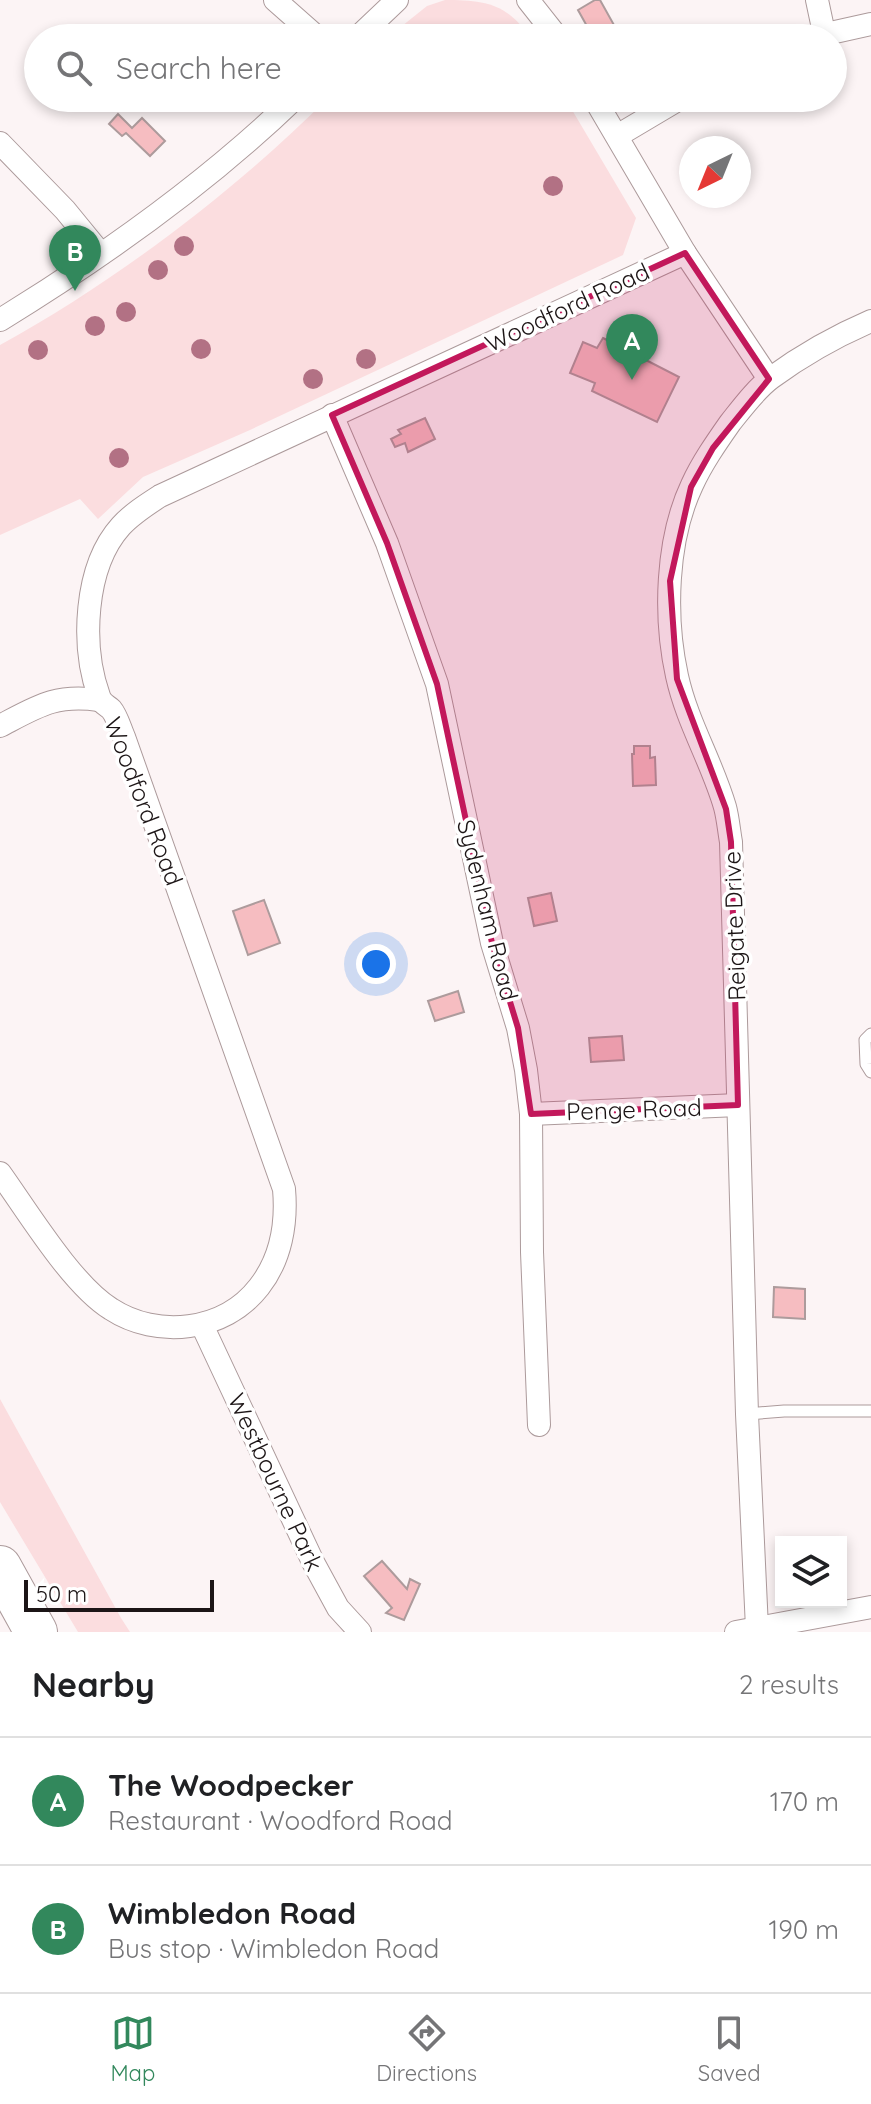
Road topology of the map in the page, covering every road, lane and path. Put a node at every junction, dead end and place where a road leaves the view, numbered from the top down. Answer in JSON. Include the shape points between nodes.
{"nodes":[{"id":1,"x":275,"y":0,"type":"edge"},
{"id":2,"x":397,"y":0,"type":"edge"},
{"id":3,"x":528,"y":0,"type":"edge"},
{"id":4,"x":817,"y":0,"type":"edge"},
{"id":5,"x":302,"y":24,"type":"edge"},
{"id":6,"x":372,"y":24,"type":"edge"},
{"id":7,"x":547,"y":24,"type":"edge"},
{"id":8,"x":816,"y":24,"type":"edge"},
{"id":9,"x":871,"y":24,"type":"edge"},
{"id":10,"x":847,"y":29,"type":"edge"},
{"id":11,"x":280,"y":112,"type":"edge"},
{"id":12,"x":602,"y":112,"type":"edge"},
{"id":13,"x":657,"y":112,"type":"edge"},
{"id":14,"x":617,"y":136,"type":"junction"},
{"id":15,"x":0,"y":143,"type":"edge"},
{"id":16,"x":685,"y":253,"type":"junction"},
{"id":17,"x":101,"y":254,"type":"junction"},
{"id":18,"x":0,"y":320,"type":"edge"},
{"id":19,"x":871,"y":321,"type":"edge"},
{"id":20,"x":769,"y":379,"type":"junction"},
{"id":21,"x":332,"y":415,"type":"junction"},
{"id":22,"x":99,"y":700,"type":"junction"},
{"id":23,"x":0,"y":726,"type":"edge"},
{"id":24,"x":871,"y":1034,"type":"edge"},
{"id":25,"x":871,"y":1072,"type":"edge"},
{"id":26,"x":738,"y":1105,"type":"junction"},
{"id":27,"x":531,"y":1114,"type":"junction"},
{"id":28,"x":0,"y":1173,"type":"edge"},
{"id":29,"x":202,"y":1325,"type":"junction"},
{"id":30,"x":871,"y":1411,"type":"edge"},
{"id":31,"x":747,"y":1414,"type":"junction"},
{"id":32,"x":539,"y":1425,"type":"dead end"},
{"id":33,"x":0,"y":1567,"type":"edge"},
{"id":34,"x":871,"y":1607,"type":"edge"},
{"id":35,"x":747,"y":1630,"type":"edge"},
{"id":36,"x":36,"y":1632,"type":"edge"},
{"id":37,"x":360,"y":1632,"type":"edge"}],
"edges":[{"from":1,"to":5,"type":"street"},
{"from":2,"to":6,"type":"street"},
{"from":3,"to":7,"type":"street"},
{"from":4,"to":8,"type":"street"},
{"from":9,"to":10,"type":"street"},
{"from":11,"to":17,"type":"street","via":[[214,172]]},
{"from":12,"to":14,"type":"street"},
{"from":13,"to":14,"type":"street"},
{"from":14,"to":16,"type":"street"},
{"from":15,"to":17,"type":"street"},
{"from":16,"to":20,"type":"street"},
{"from":16,"to":21,"type":"street","name":"Woodford Road"},
{"from":17,"to":18,"type":"street"},
{"from":19,"to":20,"type":"street","name":"Reigate Drive"},
{"from":20,"to":26,"type":"street","name":"Reigate Drive","via":[[721,436],[691,487],[670,581],[677,679],[726,809],[731,842]]},
{"from":21,"to":22,"type":"street","name":"Woodford Road","via":[[160,496],[120,528],[94,579],[88,611]]},
{"from":21,"to":27,"type":"street","name":"Sydenham Road","via":[[387,543],[437,684],[492,943],[518,1028]]},
{"from":22,"to":23,"type":"street","via":[[52,701]]},
{"from":22,"to":29,"type":"street","name":"Woodford Road","via":[[113,711],[124,737],[284,1189],[281,1240],[260,1286],[232,1310]]},
{"from":24,"to":25,"type":"lane","via":[[865,1040]]},
{"from":26,"to":27,"type":"street","name":"Penge Road"},
{"from":26,"to":31,"type":"street","name":"Reigate Drive"},
{"from":27,"to":32,"type":"street","name":"Sydenham Road"},
{"from":28,"to":29,"type":"street","via":[[86,1289],[110,1309],[138,1324]]},
{"from":29,"to":37,"type":"street","name":"Westbourne Park","via":[[313,1562],[338,1608]]},
{"from":30,"to":31,"type":"lane"},
{"from":31,"to":35,"type":"street","name":"Reigate Drive"},
{"from":33,"to":36,"type":"highway"},
{"from":34,"to":35,"type":"street"}]}
